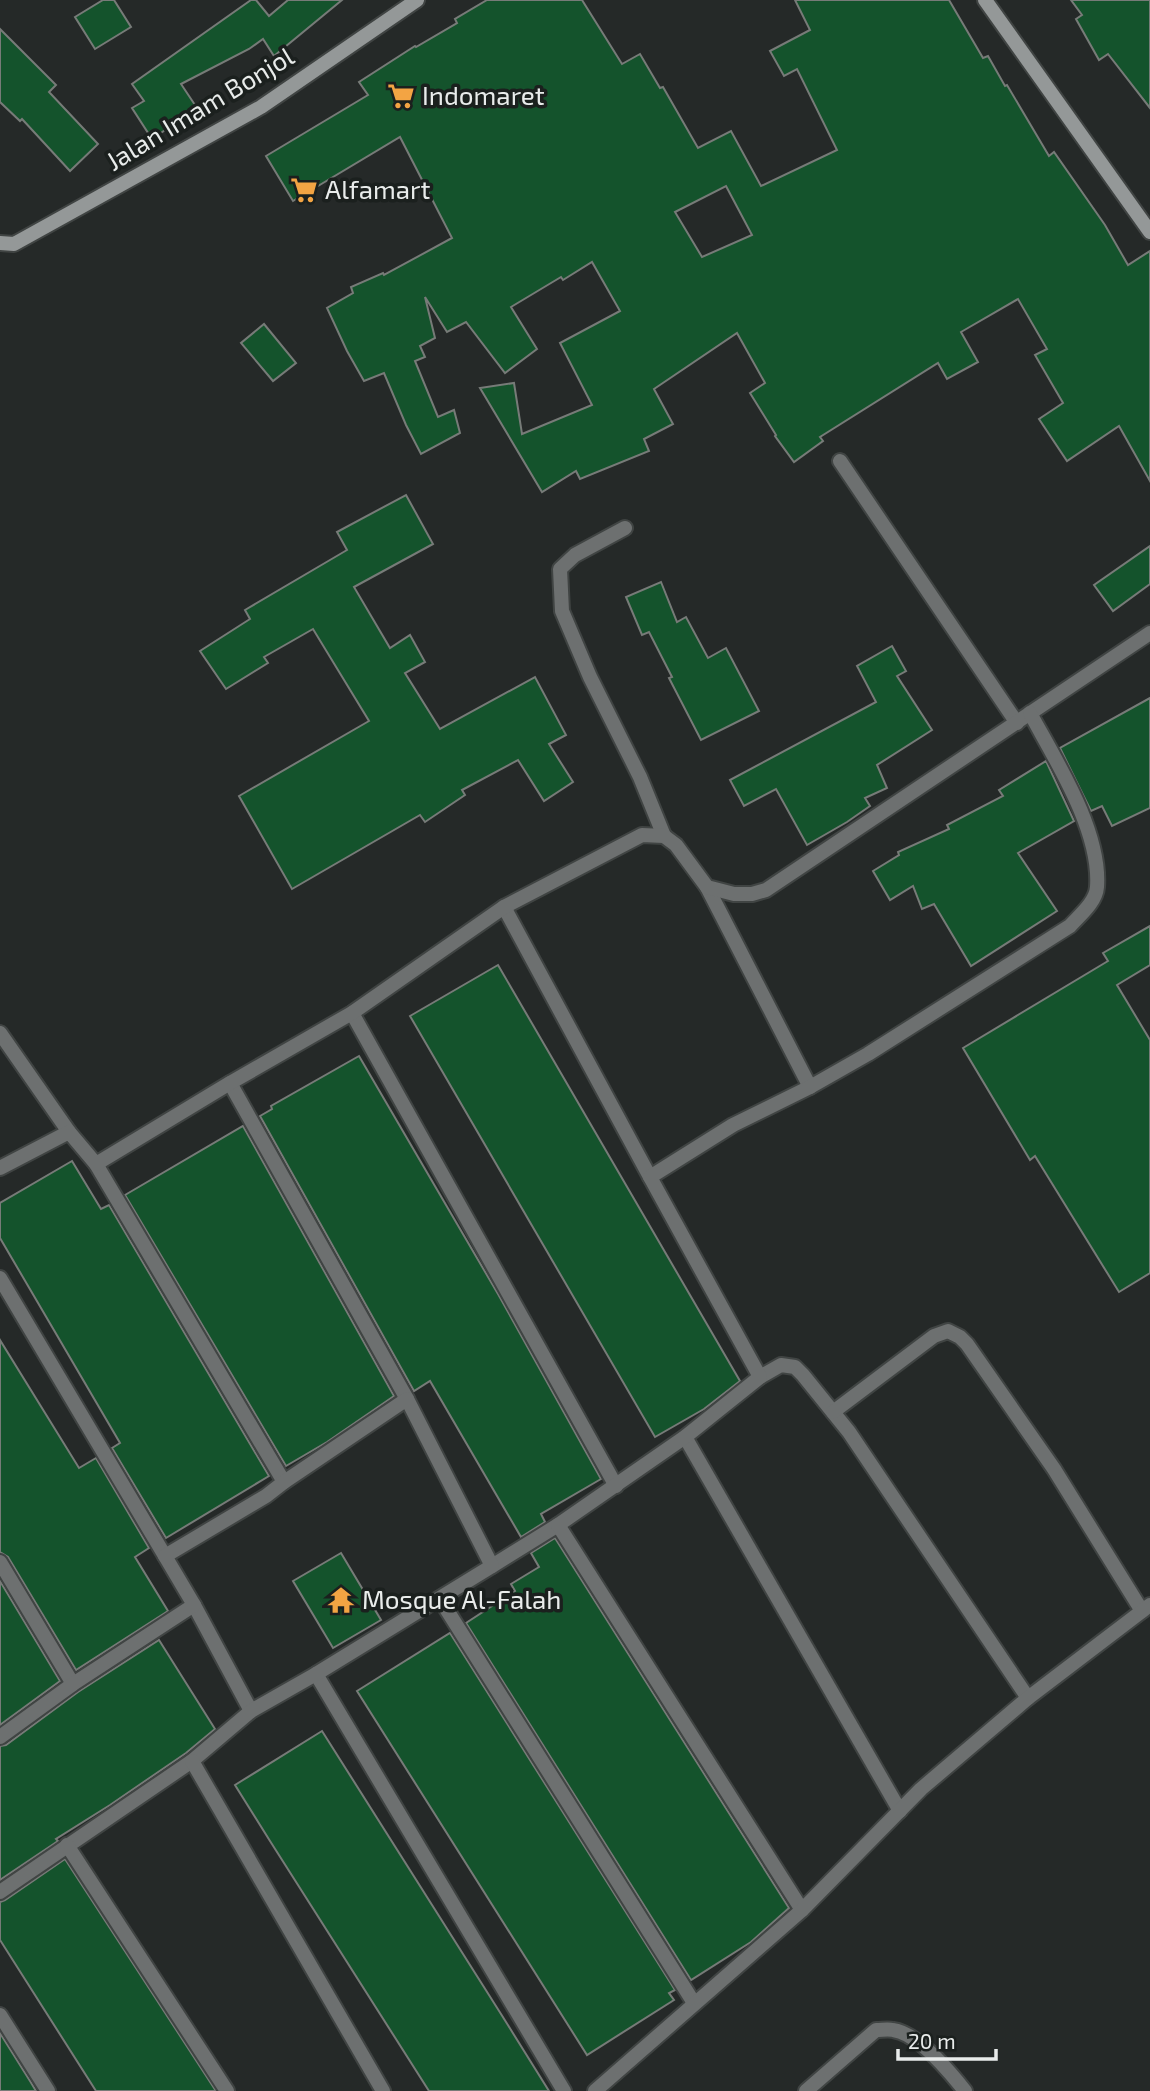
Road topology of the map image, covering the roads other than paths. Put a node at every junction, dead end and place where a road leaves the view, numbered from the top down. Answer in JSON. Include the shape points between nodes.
{"nodes":[{"id":1,"x":417,"y":0,"type":"edge"},
{"id":2,"x":985,"y":0,"type":"edge"},
{"id":3,"x":1150,"y":232,"type":"edge"},
{"id":4,"x":7,"y":244,"type":"edge"},
{"id":5,"x":0,"y":253,"type":"edge"},
{"id":6,"x":840,"y":461,"type":"dead end"},
{"id":7,"x":625,"y":528,"type":"dead end"},
{"id":8,"x":1150,"y":633,"type":"edge"},
{"id":9,"x":1031,"y":713,"type":"junction"},
{"id":10,"x":1017,"y":723,"type":"junction"},
{"id":11,"x":664,"y":835,"type":"junction"},
{"id":12,"x":707,"y":887,"type":"junction"},
{"id":13,"x":504,"y":907,"type":"junction"},
{"id":14,"x":352,"y":1013,"type":"junction"},
{"id":15,"x":0,"y":1033,"type":"edge"},
{"id":16,"x":230,"y":1083,"type":"junction"},
{"id":17,"x":810,"y":1087,"type":"junction"},
{"id":18,"x":69,"y":1132,"type":"junction"},
{"id":19,"x":96,"y":1164,"type":"junction"},
{"id":20,"x":0,"y":1168,"type":"edge"},
{"id":21,"x":650,"y":1177,"type":"junction"},
{"id":22,"x":0,"y":1278,"type":"edge"},
{"id":23,"x":760,"y":1377,"type":"junction"},
{"id":24,"x":407,"y":1399,"type":"junction"},
{"id":25,"x":833,"y":1412,"type":"junction"},
{"id":26,"x":684,"y":1437,"type":"junction"},
{"id":27,"x":284,"y":1482,"type":"junction"},
{"id":28,"x":615,"y":1486,"type":"junction"},
{"id":29,"x":558,"y":1525,"type":"junction"},
{"id":30,"x":165,"y":1556,"type":"junction"},
{"id":31,"x":0,"y":1562,"type":"edge"},
{"id":32,"x":492,"y":1566,"type":"junction"},
{"id":33,"x":440,"y":1599,"type":"junction"},
{"id":34,"x":194,"y":1605,"type":"junction"},
{"id":35,"x":1146,"y":1608,"type":"edge"},
{"id":36,"x":316,"y":1674,"type":"junction"},
{"id":37,"x":74,"y":1684,"type":"junction"},
{"id":38,"x":1028,"y":1698,"type":"junction"},
{"id":39,"x":251,"y":1711,"type":"junction"},
{"id":40,"x":0,"y":1737,"type":"edge"},
{"id":41,"x":192,"y":1760,"type":"junction"},
{"id":42,"x":900,"y":1811,"type":"junction"},
{"id":43,"x":67,"y":1845,"type":"junction"},
{"id":44,"x":0,"y":1892,"type":"edge"},
{"id":45,"x":802,"y":1910,"type":"junction"},
{"id":46,"x":694,"y":2003,"type":"junction"},
{"id":47,"x":0,"y":2015,"type":"edge"},
{"id":48,"x":48,"y":2091,"type":"edge"},
{"id":49,"x":228,"y":2091,"type":"edge"},
{"id":50,"x":383,"y":2091,"type":"edge"},
{"id":51,"x":564,"y":2091,"type":"edge"},
{"id":52,"x":595,"y":2091,"type":"edge"},
{"id":53,"x":806,"y":2091,"type":"edge"},
{"id":54,"x":965,"y":2091,"type":"edge"}],
"edges":[{"from":1,"to":4,"type":"street","name":"Jalan Imam Bonjol","via":[[261,107]]},
{"from":2,"to":3,"type":"street"},
{"from":4,"to":5,"type":"street","name":"Jalan Imam Bonjol"},
{"from":6,"to":10,"type":"street"},
{"from":7,"to":11,"type":"street","via":[[575,555],[560,569],[562,611]]},
{"from":8,"to":9,"type":"street"},
{"from":9,"to":10,"type":"street"},
{"from":9,"to":17,"type":"street","via":[[1074,795],[1093,847],[1097,888],[1090,905],[1070,926]]},
{"from":10,"to":12,"type":"street","via":[[766,890],[734,894]]},
{"from":11,"to":12,"type":"street"},
{"from":11,"to":13,"type":"street","via":[[642,835]]},
{"from":12,"to":17,"type":"street"},
{"from":13,"to":14,"type":"street"},
{"from":13,"to":21,"type":"street"},
{"from":14,"to":16,"type":"street"},
{"from":14,"to":28,"type":"street"},
{"from":15,"to":18,"type":"street"},
{"from":16,"to":19,"type":"street"},
{"from":16,"to":24,"type":"street"},
{"from":17,"to":21,"type":"street","via":[[733,1125]]},
{"from":18,"to":19,"type":"street"},
{"from":18,"to":20,"type":"street"},
{"from":19,"to":27,"type":"street"},
{"from":21,"to":23,"type":"street"},
{"from":22,"to":30,"type":"street"},
{"from":23,"to":25,"type":"street","via":[[781,1365],[795,1367]]},
{"from":23,"to":26,"type":"street"},
{"from":24,"to":27,"type":"street"},
{"from":24,"to":32,"type":"street"},
{"from":25,"to":35,"type":"street","via":[[934,1336],[948,1332],[960,1337]]},
{"from":25,"to":38,"type":"street"},
{"from":26,"to":28,"type":"street"},
{"from":26,"to":42,"type":"street"},
{"from":27,"to":30,"type":"street"},
{"from":28,"to":29,"type":"street"},
{"from":29,"to":32,"type":"street"},
{"from":29,"to":45,"type":"street"},
{"from":30,"to":34,"type":"street"},
{"from":31,"to":37,"type":"street"},
{"from":32,"to":33,"type":"street"},
{"from":33,"to":36,"type":"street"},
{"from":33,"to":46,"type":"street"},
{"from":34,"to":37,"type":"street"},
{"from":34,"to":39,"type":"street"},
{"from":35,"to":38,"type":"street"},
{"from":36,"to":39,"type":"street"},
{"from":36,"to":51,"type":"street"},
{"from":37,"to":40,"type":"street"},
{"from":38,"to":42,"type":"street"},
{"from":39,"to":41,"type":"street"},
{"from":41,"to":43,"type":"street"},
{"from":41,"to":50,"type":"street"},
{"from":42,"to":45,"type":"street"},
{"from":43,"to":44,"type":"street"},
{"from":43,"to":49,"type":"street"},
{"from":45,"to":46,"type":"street"},
{"from":46,"to":52,"type":"street"},
{"from":47,"to":48,"type":"street"},
{"from":53,"to":54,"type":"street","via":[[876,2030],[896,2030],[918,2042]]}]}
